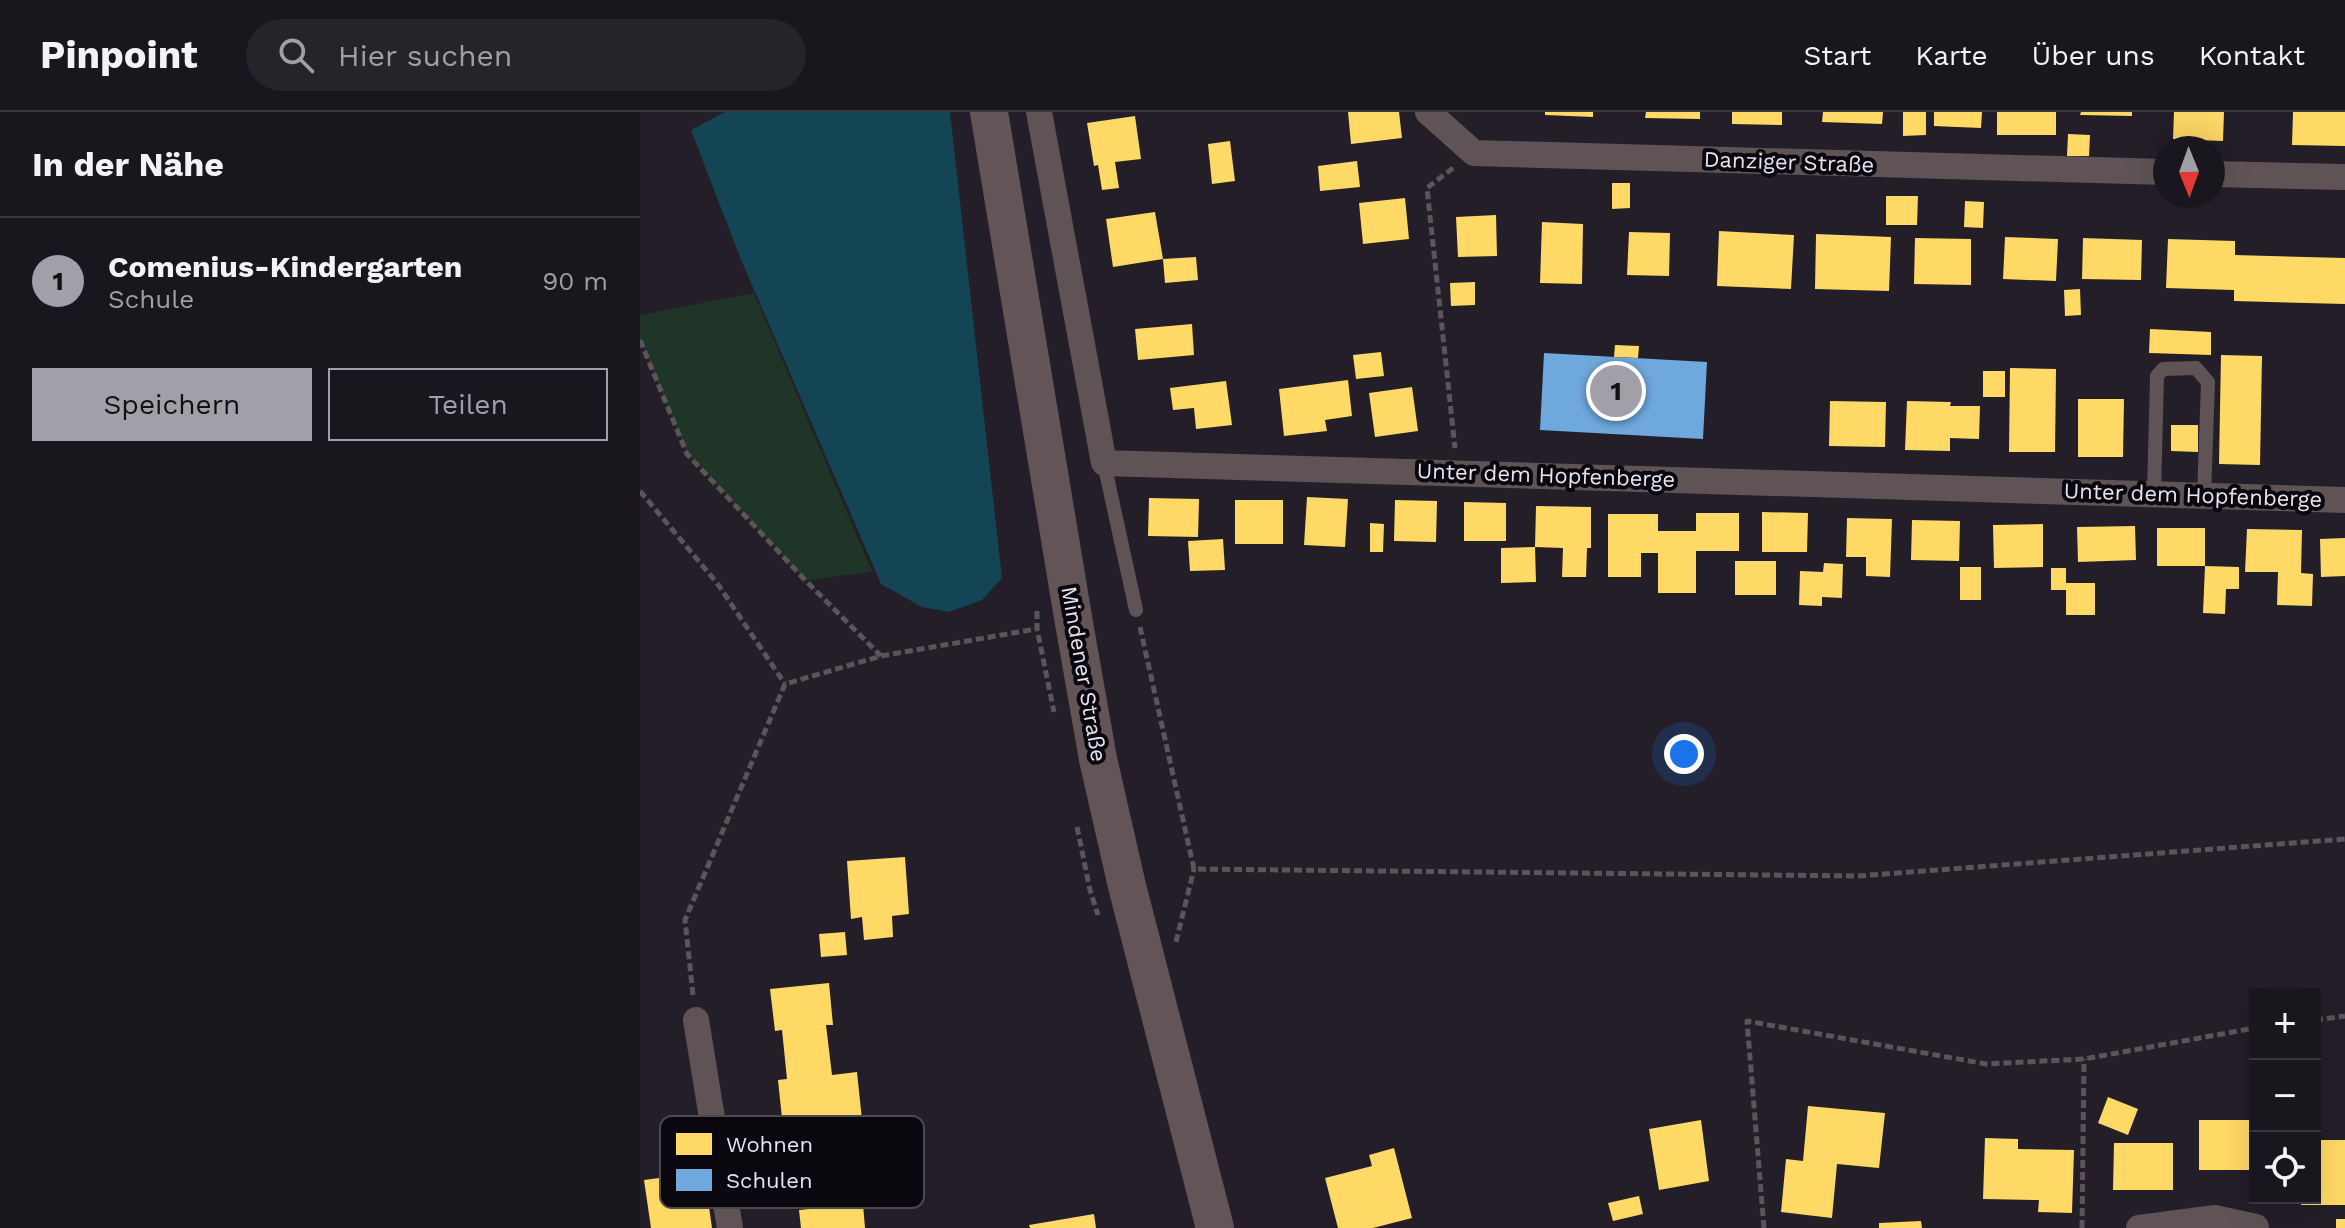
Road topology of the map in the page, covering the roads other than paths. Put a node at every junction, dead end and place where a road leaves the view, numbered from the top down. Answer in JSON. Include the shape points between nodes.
{"nodes":[{"id":1,"x":989,"y":112,"type":"edge"},
{"id":2,"x":1039,"y":112,"type":"edge"},
{"id":3,"x":1428,"y":112,"type":"edge"},
{"id":4,"x":2153,"y":172,"type":"edge"},
{"id":5,"x":2225,"y":174,"type":"edge"},
{"id":6,"x":2345,"y":177,"type":"edge"},
{"id":7,"x":1104,"y":463,"type":"junction"},
{"id":8,"x":2154,"y":494,"type":"junction"},
{"id":9,"x":2204,"y":496,"type":"junction"},
{"id":10,"x":2345,"y":500,"type":"edge"},
{"id":11,"x":1136,"y":610,"type":"road end"},
{"id":12,"x":696,"y":1020,"type":"road end"},
{"id":13,"x":712,"y":1116,"type":"edge"},
{"id":14,"x":727,"y":1208,"type":"edge"},
{"id":15,"x":2256,"y":1227,"type":"edge"},
{"id":16,"x":730,"y":1228,"type":"edge"},
{"id":17,"x":1215,"y":1228,"type":"edge"},
{"id":18,"x":2139,"y":1228,"type":"edge"}],
"edges":[{"from":1,"to":17,"type":"main road","name":"Mindener Straße","via":[[1098,759]]},
{"from":2,"to":7,"type":"street"},
{"from":3,"to":4,"type":"street","name":"Danziger Straße","via":[[1474,153]]},
{"from":5,"to":6,"type":"street"},
{"from":7,"to":8,"type":"street","name":"Unter dem Hopfenberge"},
{"from":7,"to":11,"type":"lane"},
{"from":8,"to":9,"type":"street","name":"Unter dem Hopfenberge"},
{"from":8,"to":9,"type":"lane","via":[[2157,376],[2163,369],[2196,368],[2208,382]]},
{"from":9,"to":10,"type":"street","name":"Unter dem Hopfenberge"},
{"from":12,"to":13,"type":"street"},
{"from":14,"to":16,"type":"street"},
{"from":15,"to":18,"type":"street","via":[[2215,1218]]}]}
